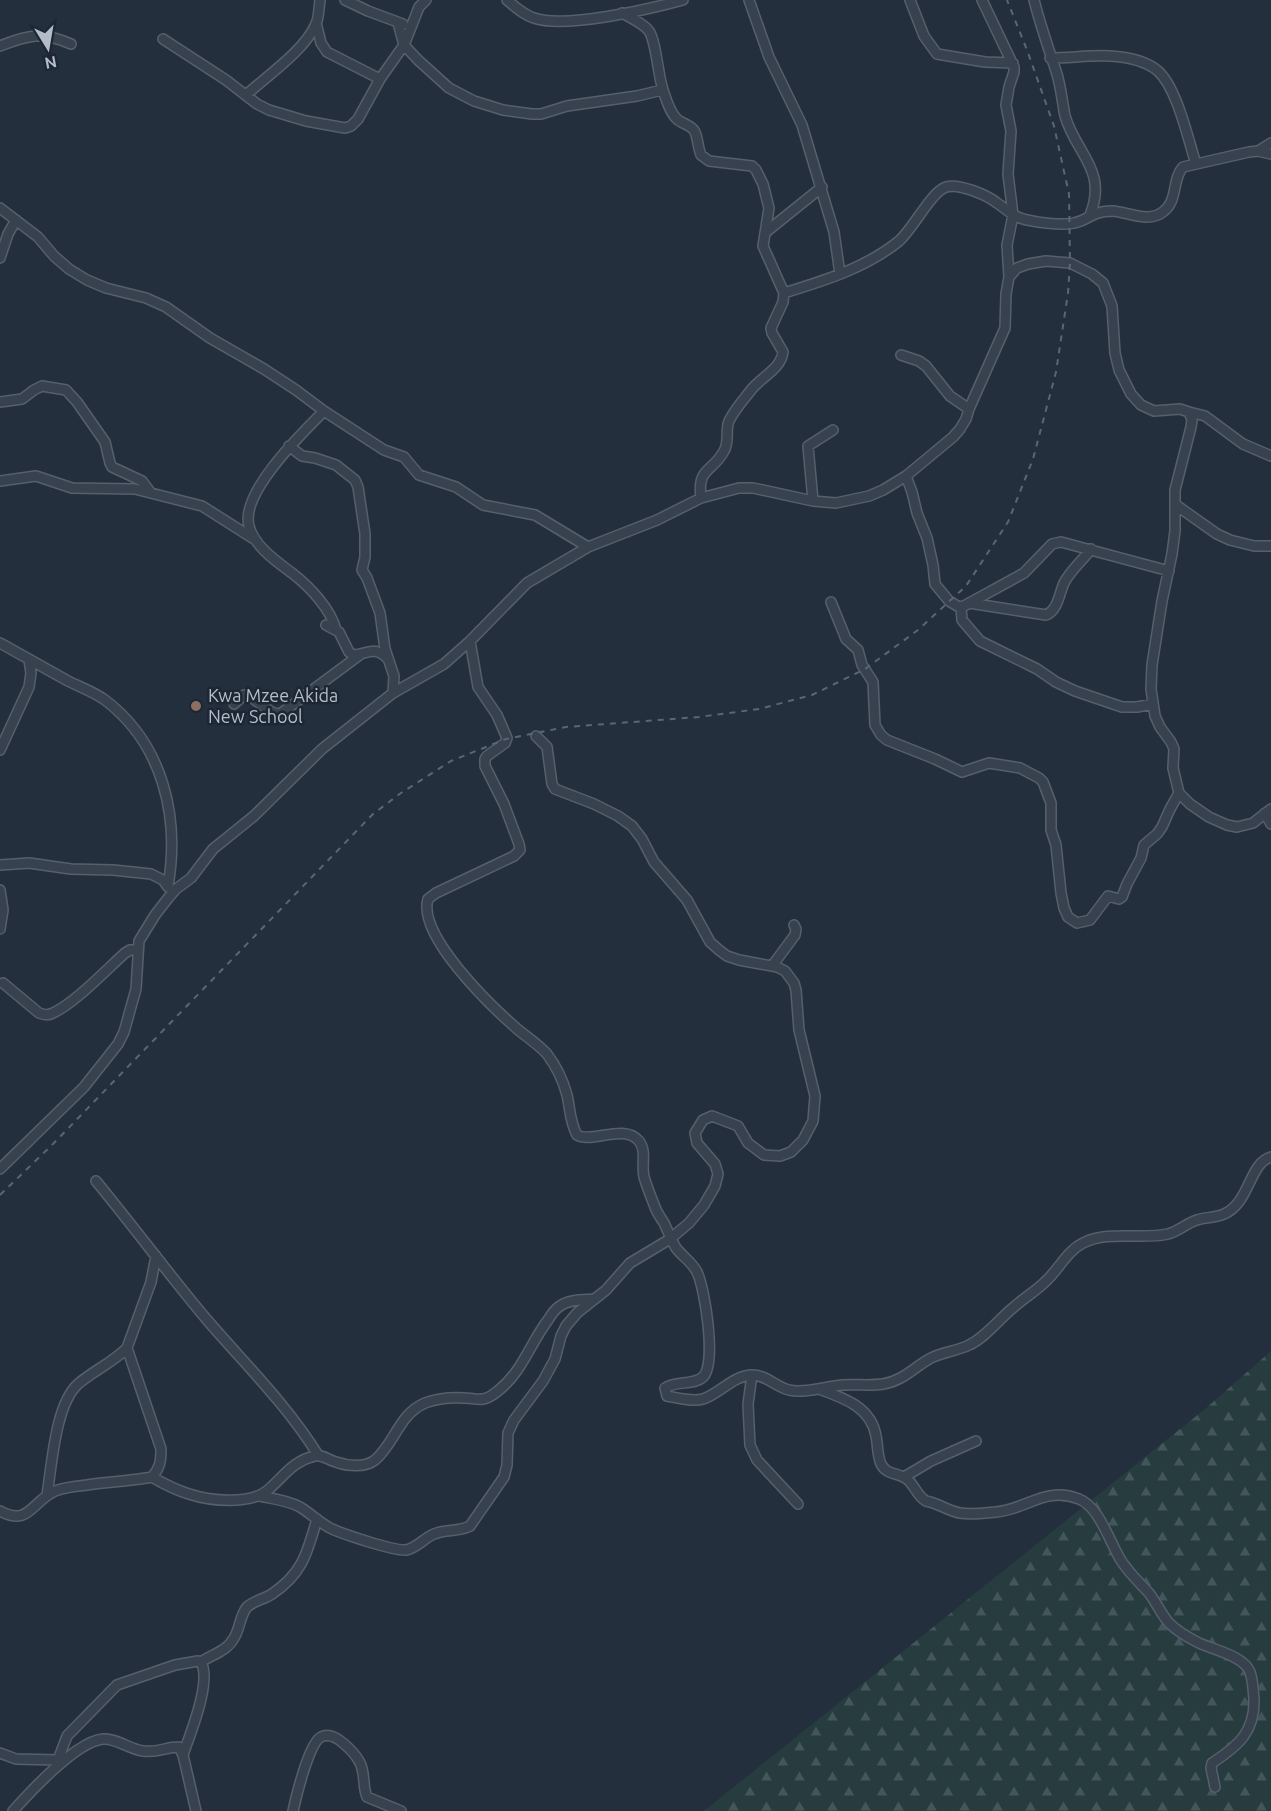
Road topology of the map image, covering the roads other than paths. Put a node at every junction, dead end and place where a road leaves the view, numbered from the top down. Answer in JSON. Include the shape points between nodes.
{"nodes":[{"id":1,"x":320,"y":0,"type":"edge"},
{"id":2,"x":345,"y":0,"type":"edge"},
{"id":3,"x":426,"y":0,"type":"edge"},
{"id":4,"x":507,"y":0,"type":"edge"},
{"id":5,"x":682,"y":0,"type":"edge"},
{"id":6,"x":749,"y":0,"type":"edge"},
{"id":7,"x":910,"y":0,"type":"edge"},
{"id":8,"x":982,"y":0,"type":"edge"},
{"id":9,"x":1034,"y":0,"type":"edge"},
{"id":10,"x":622,"y":13,"type":"junction"},
{"id":11,"x":316,"y":23,"type":"junction"},
{"id":12,"x":398,"y":23,"type":"junction"},
{"id":13,"x":410,"y":26,"type":"junction"},
{"id":14,"x":163,"y":39,"type":"dead end"},
{"id":15,"x":72,"y":44,"type":"dead end"},
{"id":16,"x":404,"y":45,"type":"junction"},
{"id":17,"x":0,"y":46,"type":"edge"},
{"id":18,"x":1050,"y":58,"type":"junction"},
{"id":19,"x":1013,"y":63,"type":"junction"},
{"id":20,"x":381,"y":79,"type":"junction"},
{"id":21,"x":662,"y":90,"type":"junction"},
{"id":22,"x":246,"y":95,"type":"junction"},
{"id":23,"x":1271,"y":143,"type":"edge"},
{"id":24,"x":1258,"y":151,"type":"junction"},
{"id":25,"x":1271,"y":154,"type":"edge"},
{"id":26,"x":1196,"y":164,"type":"junction"},
{"id":27,"x":822,"y":187,"type":"junction"},
{"id":28,"x":0,"y":208,"type":"edge"},
{"id":29,"x":1090,"y":215,"type":"junction"},
{"id":30,"x":1013,"y":216,"type":"junction"},
{"id":31,"x":16,"y":220,"type":"junction"},
{"id":32,"x":766,"y":232,"type":"junction"},
{"id":33,"x":0,"y":258,"type":"edge"},
{"id":34,"x":840,"y":273,"type":"junction"},
{"id":35,"x":1009,"y":277,"type":"junction"},
{"id":36,"x":784,"y":294,"type":"junction"},
{"id":37,"x":901,"y":355,"type":"dead end"},
{"id":38,"x":0,"y":402,"type":"edge"},
{"id":39,"x":969,"y":408,"type":"junction"},
{"id":40,"x":324,"y":411,"type":"junction"},
{"id":41,"x":1189,"y":412,"type":"junction"},
{"id":42,"x":833,"y":430,"type":"dead end"},
{"id":43,"x":289,"y":446,"type":"junction"},
{"id":44,"x":1271,"y":456,"type":"edge"},
{"id":45,"x":906,"y":476,"type":"junction"},
{"id":46,"x":0,"y":481,"type":"edge"},
{"id":47,"x":151,"y":493,"type":"junction"},
{"id":48,"x":701,"y":498,"type":"junction"},
{"id":49,"x":813,"y":501,"type":"junction"},
{"id":50,"x":1176,"y":505,"type":"junction"},
{"id":51,"x":256,"y":540,"type":"junction"},
{"id":52,"x":1271,"y":546,"type":"edge"},
{"id":53,"x":588,"y":547,"type":"junction"},
{"id":54,"x":1091,"y":549,"type":"junction"},
{"id":55,"x":1169,"y":571,"type":"junction"},
{"id":56,"x":831,"y":602,"type":"dead end"},
{"id":57,"x":965,"y":605,"type":"junction"},
{"id":58,"x":326,"y":625,"type":"dead end"},
{"id":59,"x":336,"y":630,"type":"junction"},
{"id":60,"x":470,"y":641,"type":"junction"},
{"id":61,"x":0,"y":643,"type":"edge"},
{"id":62,"x":361,"y":654,"type":"junction"},
{"id":63,"x":388,"y":659,"type":"junction"},
{"id":64,"x":28,"y":660,"type":"junction"},
{"id":65,"x":393,"y":693,"type":"junction"},
{"id":66,"x":234,"y":704,"type":"dead end"},
{"id":67,"x":1153,"y":704,"type":"junction"},
{"id":68,"x":536,"y":736,"type":"dead end"},
{"id":69,"x":0,"y":750,"type":"edge"},
{"id":70,"x":1179,"y":793,"type":"junction"},
{"id":71,"x":1268,"y":811,"type":"edge"},
{"id":72,"x":1271,"y":824,"type":"edge"},
{"id":73,"x":0,"y":865,"type":"edge"},
{"id":74,"x":168,"y":886,"type":"junction"},
{"id":75,"x":0,"y":890,"type":"edge"},
{"id":76,"x":169,"y":897,"type":"junction"},
{"id":77,"x":794,"y":925,"type":"dead end"},
{"id":78,"x":0,"y":929,"type":"edge"},
{"id":79,"x":138,"y":950,"type":"junction"},
{"id":80,"x":772,"y":966,"type":"junction"},
{"id":81,"x":2,"y":981,"type":"edge"},
{"id":82,"x":0,"y":993,"type":"edge"},
{"id":83,"x":1271,"y":1157,"type":"edge"},
{"id":84,"x":0,"y":1169,"type":"edge"},
{"id":85,"x":96,"y":1181,"type":"dead end"},
{"id":86,"x":670,"y":1239,"type":"junction"},
{"id":87,"x":156,"y":1256,"type":"junction"},
{"id":88,"x":596,"y":1299,"type":"junction"},
{"id":89,"x":127,"y":1348,"type":"junction"},
{"id":90,"x":752,"y":1374,"type":"junction"},
{"id":91,"x":816,"y":1388,"type":"junction"},
{"id":92,"x":976,"y":1441,"type":"dead end"},
{"id":93,"x":318,"y":1455,"type":"junction"},
{"id":94,"x":152,"y":1477,"type":"junction"},
{"id":95,"x":904,"y":1477,"type":"junction"},
{"id":96,"x":48,"y":1496,"type":"junction"},
{"id":97,"x":259,"y":1496,"type":"junction"},
{"id":98,"x":798,"y":1504,"type":"dead end"},
{"id":99,"x":0,"y":1511,"type":"edge"},
{"id":100,"x":316,"y":1519,"type":"junction"},
{"id":101,"x":201,"y":1662,"type":"junction"},
{"id":102,"x":0,"y":1753,"type":"edge"},
{"id":103,"x":183,"y":1755,"type":"junction"},
{"id":104,"x":57,"y":1763,"type":"junction"},
{"id":105,"x":1215,"y":1787,"type":"dead end"},
{"id":106,"x":13,"y":1811,"type":"edge"},
{"id":107,"x":196,"y":1811,"type":"edge"},
{"id":108,"x":293,"y":1811,"type":"edge"},
{"id":109,"x":401,"y":1811,"type":"edge"}],
"edges":[{"from":1,"to":11,"type":"street"},
{"from":2,"to":12,"type":"street"},
{"from":3,"to":13,"type":"street"},
{"from":4,"to":10,"type":"street","via":[[532,18],[542,20],[573,21]]},
{"from":5,"to":10,"type":"street"},
{"from":6,"to":27,"type":"street","via":[[769,57],[802,125]]},
{"from":7,"to":19,"type":"street","via":[[924,36],[937,54]]},
{"from":8,"to":19,"type":"street"},
{"from":9,"to":18,"type":"street"},
{"from":10,"to":21,"type":"street","via":[[649,32]]},
{"from":11,"to":20,"type":"street","via":[[327,52]]},
{"from":11,"to":22,"type":"street","via":[[298,49]]},
{"from":12,"to":13,"type":"street"},
{"from":12,"to":16,"type":"street"},
{"from":13,"to":16,"type":"street"},
{"from":14,"to":22,"type":"street"},
{"from":15,"to":17,"type":"street","via":[[41,35]]},
{"from":16,"to":20,"type":"street"},
{"from":16,"to":21,"type":"street","via":[[449,88],[503,110],[541,114]]},
{"from":18,"to":26,"type":"street","via":[[1130,58],[1158,72],[1172,90]]},
{"from":18,"to":29,"type":"street","via":[[1067,120],[1092,168],[1096,200]]},
{"from":19,"to":30,"type":"street","via":[[1006,105],[1011,130],[1008,174]]},
{"from":20,"to":22,"type":"street","via":[[358,119],[345,128],[269,110]]},
{"from":21,"to":32,"type":"street","via":[[674,116],[695,133],[704,159],[747,165],[756,170],[769,208]]},
{"from":23,"to":24,"type":"street"},
{"from":24,"to":25,"type":"street"},
{"from":24,"to":26,"type":"street"},
{"from":26,"to":29,"type":"street","via":[[1178,172],[1173,198],[1160,214],[1148,217],[1099,211]]},
{"from":27,"to":32,"type":"street"},
{"from":27,"to":34,"type":"street"},
{"from":28,"to":31,"type":"street"},
{"from":29,"to":30,"type":"street","via":[[1074,224]]},
{"from":30,"to":34,"type":"street","via":[[996,201],[977,192],[947,187],[927,205],[900,240],[862,265]]},
{"from":30,"to":35,"type":"street","via":[[1007,245]]},
{"from":31,"to":33,"type":"street"},
{"from":31,"to":40,"type":"street","via":[[69,269],[106,288],[166,307]]},
{"from":32,"to":36,"type":"street","via":[[763,246]]},
{"from":34,"to":36,"type":"street"},
{"from":35,"to":39,"type":"street","via":[[1005,328]]},
{"from":35,"to":41,"type":"street","via":[[1028,264],[1070,262],[1103,282],[1112,306],[1119,370],[1131,394],[1154,411]]},
{"from":36,"to":48,"type":"street","via":[[771,328],[783,352],[780,363],[750,390],[730,419],[726,449],[702,476]]},
{"from":37,"to":39,"type":"street","via":[[926,366],[950,396]]},
{"from":38,"to":47,"type":"street","via":[[22,399],[42,386],[66,390],[105,442],[110,464],[142,482]]},
{"from":39,"to":45,"type":"street","via":[[960,429]]},
{"from":40,"to":43,"type":"street"},
{"from":40,"to":53,"type":"street","via":[[384,450],[404,458],[419,475],[456,487],[483,505],[535,515]]},
{"from":41,"to":44,"type":"street","via":[[1205,416],[1243,444]]},
{"from":41,"to":50,"type":"street","via":[[1192,420],[1177,477]]},
{"from":42,"to":49,"type":"street","via":[[808,446]]},
{"from":43,"to":51,"type":"street","via":[[261,483],[247,515]]},
{"from":43,"to":63,"type":"street","via":[[302,456],[336,465],[355,480],[365,534],[362,570],[380,613]]},
{"from":45,"to":49,"type":"street","via":[[855,500]]},
{"from":45,"to":57,"type":"street","via":[[927,538],[936,584],[950,601]]},
{"from":46,"to":47,"type":"street","via":[[36,476],[72,488],[124,488]]},
{"from":47,"to":51,"type":"street","via":[[202,506]]},
{"from":48,"to":49,"type":"street","via":[[753,488]]},
{"from":48,"to":53,"type":"street"},
{"from":50,"to":52,"type":"street","via":[[1230,540]]},
{"from":50,"to":55,"type":"street"},
{"from":51,"to":59,"type":"street","via":[[308,586],[332,616]]},
{"from":53,"to":60,"type":"street","via":[[527,583]]},
{"from":54,"to":55,"type":"street"},
{"from":54,"to":57,"type":"street","via":[[1061,542],[1052,544],[1024,573]]},
{"from":54,"to":57,"type":"street","via":[[1066,580],[1049,614]]},
{"from":55,"to":67,"type":"street","via":[[1152,665]]},
{"from":56,"to":70,"type":"street","via":[[846,639],[858,650],[873,682],[875,725],[881,735],[962,772],[989,763],[1020,768],[1043,782],[1051,803],[1050,830],[1056,845],[1062,901],[1071,921],[1090,920],[1108,896],[1123,895],[1144,845],[1162,827]]},
{"from":57,"to":67,"type":"street","via":[[962,620],[981,641],[1056,682],[1122,706]]},
{"from":58,"to":59,"type":"street"},
{"from":59,"to":62,"type":"street","via":[[349,652]]},
{"from":60,"to":65,"type":"street","via":[[444,664]]},
{"from":60,"to":86,"type":"street","via":[[478,687],[507,738],[487,756],[485,766],[520,850],[428,899],[434,932],[450,959],[472,984],[546,1053],[563,1082],[577,1135],[585,1138],[609,1133],[639,1141],[644,1177]]},
{"from":61,"to":64,"type":"street"},
{"from":62,"to":63,"type":"street","via":[[377,651]]},
{"from":62,"to":66,"type":"street","via":[[280,714],[248,695]]},
{"from":63,"to":65,"type":"street","via":[[394,676]]},
{"from":64,"to":69,"type":"street","via":[[32,673],[29,687]]},
{"from":64,"to":74,"type":"street","via":[[103,699],[136,730],[153,756],[162,780],[172,837]]},
{"from":65,"to":76,"type":"street","via":[[322,749],[254,816],[213,849],[191,878]]},
{"from":67,"to":70,"type":"street","via":[[1160,727],[1171,742]]},
{"from":68,"to":80,"type":"street","via":[[547,747],[555,789],[594,804],[632,826],[654,862],[687,900],[710,942],[727,956]]},
{"from":70,"to":71,"type":"street","via":[[1190,804],[1227,825],[1253,823]]},
{"from":71,"to":72,"type":"street"},
{"from":73,"to":74,"type":"street","via":[[151,874]]},
{"from":74,"to":76,"type":"street"},
{"from":75,"to":78,"type":"street"},
{"from":76,"to":79,"type":"street","via":[[143,934]]},
{"from":77,"to":80,"type":"street","via":[[795,935]]},
{"from":79,"to":81,"type":"street","via":[[124,953],[52,1014],[39,1013]]},
{"from":79,"to":84,"type":"street","via":[[136,989],[118,1044],[84,1087]]},
{"from":80,"to":86,"type":"street","via":[[791,978],[796,990],[799,1030],[815,1096],[813,1121],[791,1152],[780,1156],[764,1155],[748,1143],[738,1126],[712,1116],[703,1120],[695,1132],[697,1143],[715,1164],[715,1185],[689,1223]]},
{"from":81,"to":82,"type":"street"},
{"from":83,"to":91,"type":"street","via":[[1258,1164],[1230,1211],[1196,1220],[1168,1234],[1101,1238],[1073,1248],[1044,1283],[969,1345],[941,1353],[887,1384]]},
{"from":85,"to":87,"type":"street"},
{"from":86,"to":88,"type":"street","via":[[630,1263]]},
{"from":86,"to":90,"type":"street","via":[[691,1262],[700,1280],[708,1317],[709,1358],[702,1377],[670,1385],[665,1388],[667,1396],[702,1400]]},
{"from":87,"to":89,"type":"street","via":[[151,1282]]},
{"from":87,"to":93,"type":"street","via":[[285,1407]]},
{"from":88,"to":93,"type":"street","via":[[560,1305],[508,1382],[490,1397],[451,1397],[417,1407],[374,1461],[367,1464],[345,1465]]},
{"from":88,"to":100,"type":"street","via":[[566,1326],[555,1359],[508,1433],[504,1477],[470,1526],[432,1534],[406,1550],[346,1535]]},
{"from":89,"to":94,"type":"street","via":[[161,1449],[161,1463]]},
{"from":89,"to":96,"type":"street","via":[[76,1386],[67,1399],[60,1413]]},
{"from":90,"to":91,"type":"street","via":[[787,1390]]},
{"from":90,"to":98,"type":"street","via":[[748,1404],[750,1445],[757,1460]]},
{"from":91,"to":95,"type":"street","via":[[866,1412],[876,1434],[882,1465],[888,1472]]},
{"from":92,"to":95,"type":"street"},
{"from":93,"to":97,"type":"street","via":[[293,1466]]},
{"from":94,"to":96,"type":"street","via":[[69,1487]]},
{"from":94,"to":97,"type":"street","via":[[190,1495],[217,1499]]},
{"from":95,"to":105,"type":"street","via":[[923,1500],[958,1513],[1003,1511],[1051,1494],[1088,1504],[1122,1561],[1169,1623],[1198,1643],[1248,1667],[1253,1720],[1239,1743],[1212,1763]]},
{"from":96,"to":99,"type":"street","via":[[19,1517]]},
{"from":97,"to":100,"type":"street","via":[[286,1501]]},
{"from":100,"to":101,"type":"street","via":[[307,1555],[295,1572],[275,1592],[245,1610],[234,1638],[223,1651]]},
{"from":101,"to":103,"type":"street","via":[[204,1680]]},
{"from":101,"to":104,"type":"street","via":[[175,1665],[117,1685],[67,1736]]},
{"from":102,"to":104,"type":"street","via":[[16,1760]]},
{"from":103,"to":104,"type":"street","via":[[177,1746],[153,1752],[102,1739]]},
{"from":103,"to":107,"type":"street"},
{"from":104,"to":106,"type":"street"},
{"from":108,"to":109,"type":"street","via":[[315,1743],[328,1736],[340,1741],[360,1762],[367,1797]]}]}
